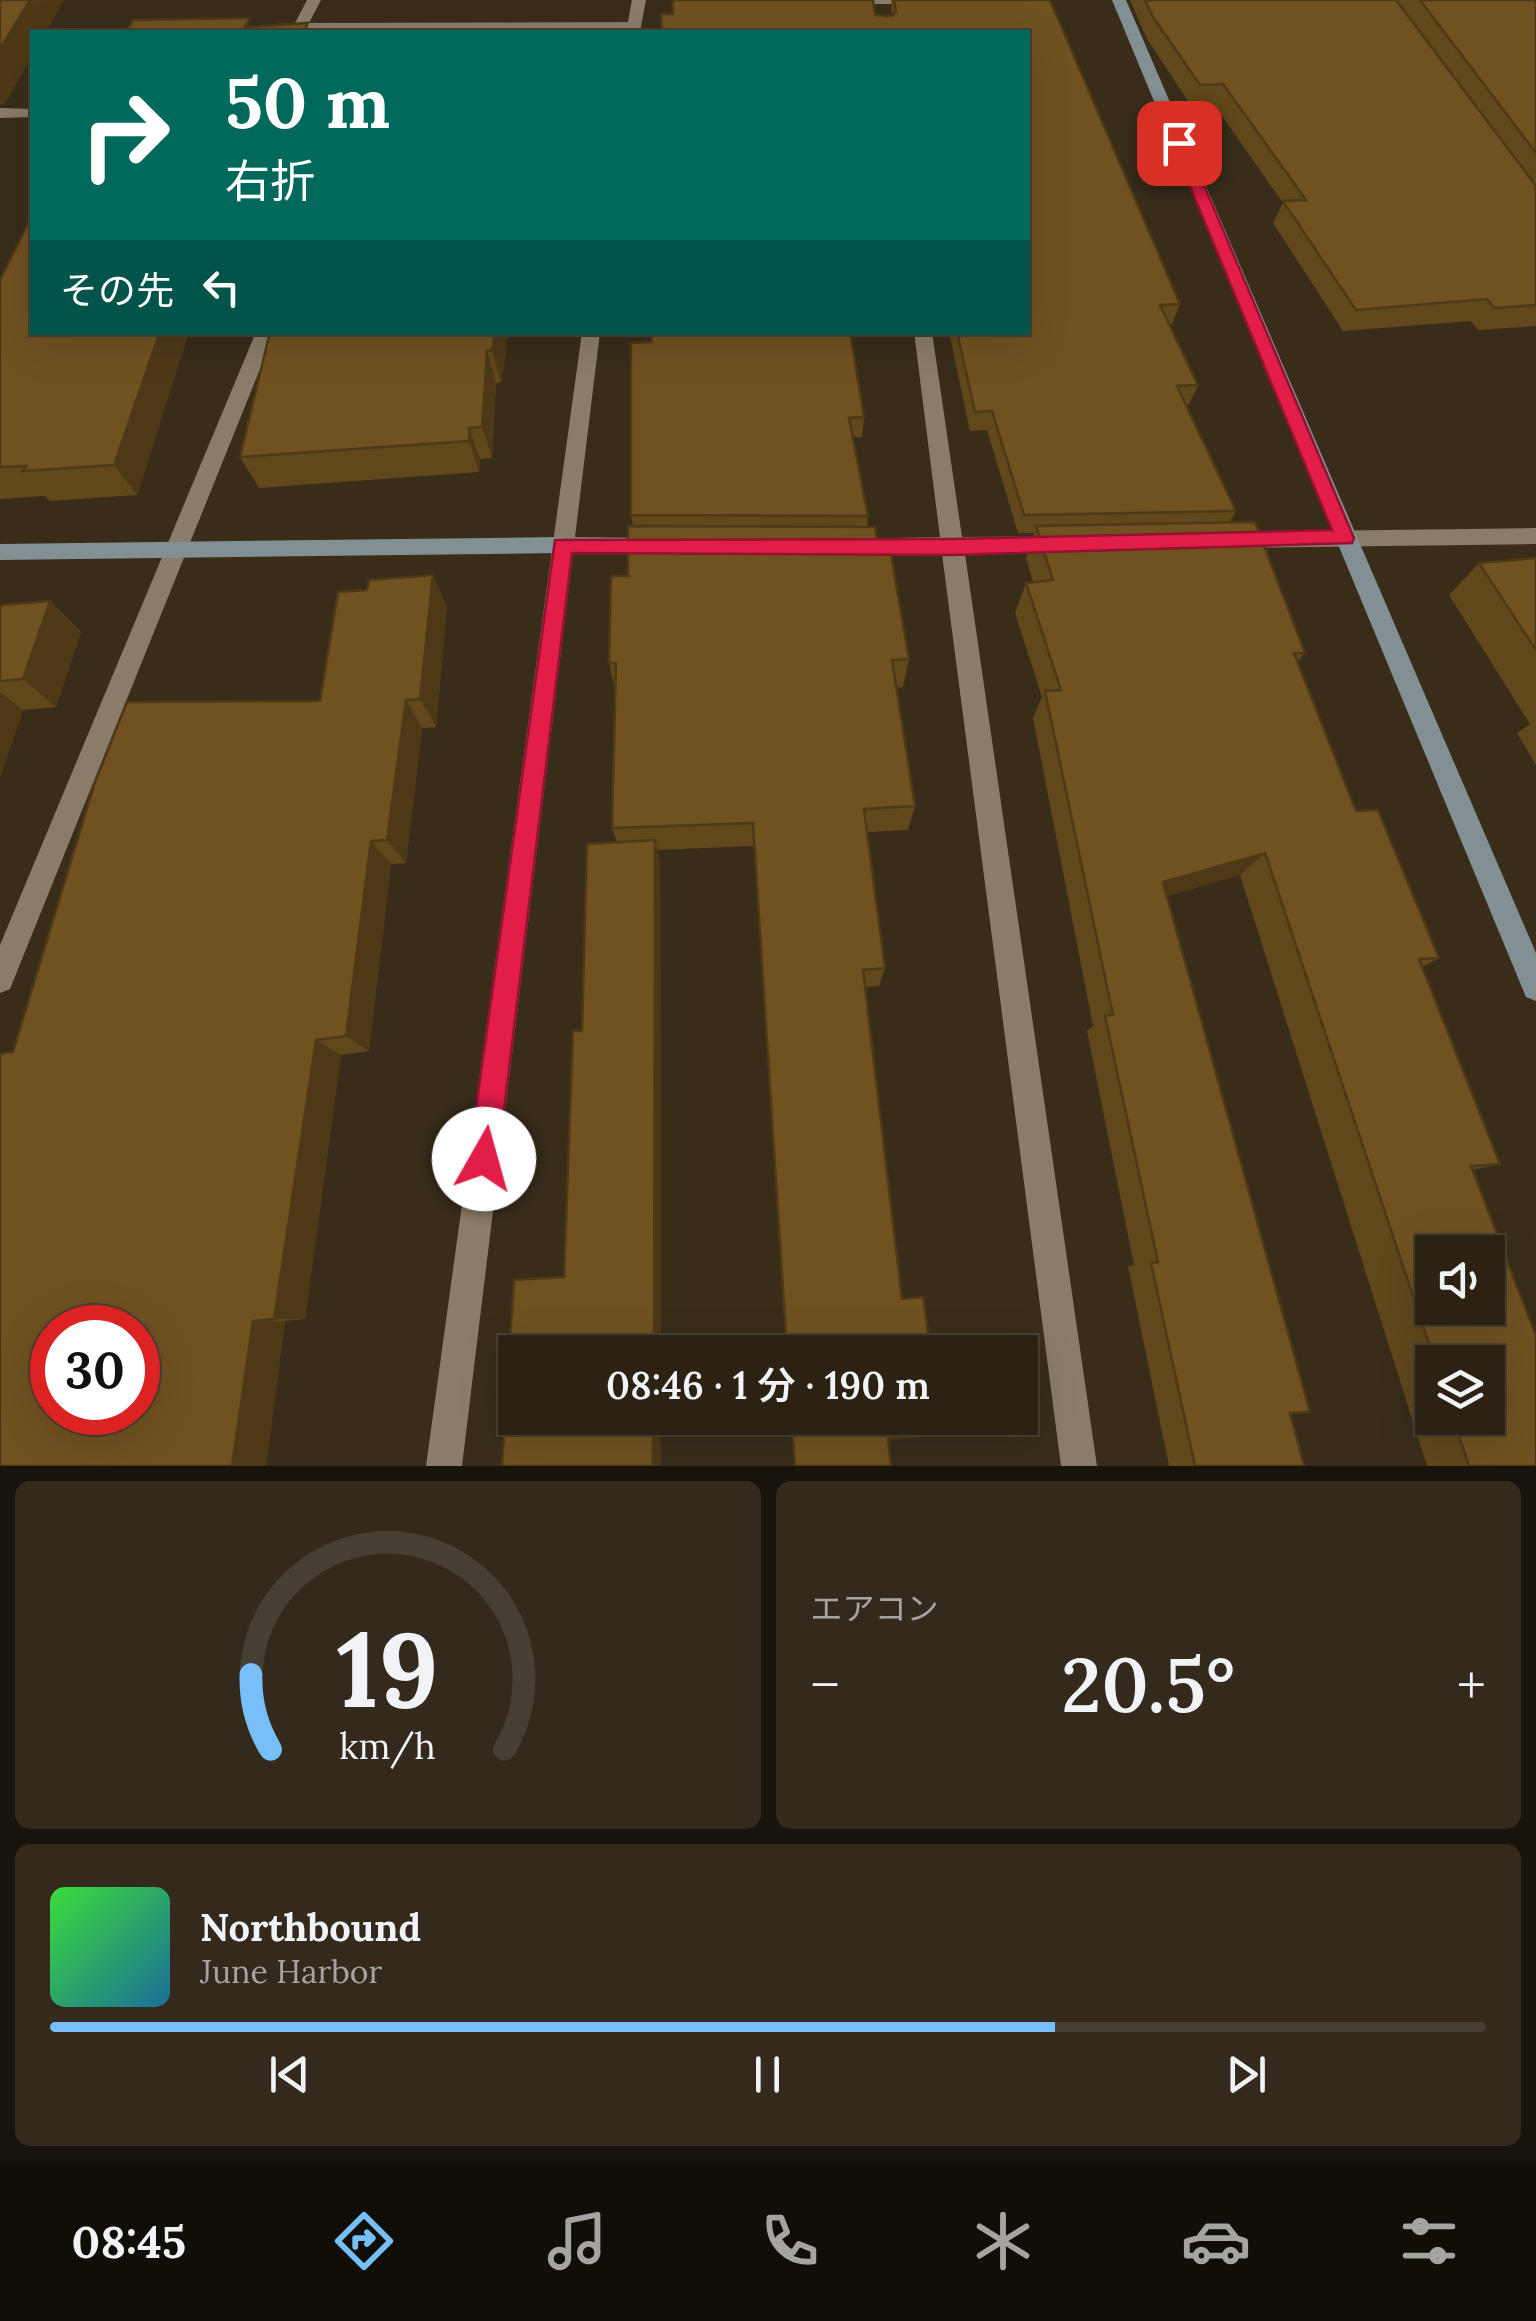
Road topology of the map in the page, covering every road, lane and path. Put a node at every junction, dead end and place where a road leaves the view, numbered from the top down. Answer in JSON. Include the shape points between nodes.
{"nodes":[{"id":1,"x":314,"y":0,"type":"edge"},
{"id":2,"x":639,"y":0,"type":"edge"},
{"id":3,"x":829,"y":0,"type":"edge"},
{"id":4,"x":879,"y":0,"type":"edge"},
{"id":5,"x":939,"y":0,"type":"edge"},
{"id":6,"x":1119,"y":0,"type":"edge"},
{"id":7,"x":881,"y":16,"type":"edge"},
{"id":8,"x":262,"y":28,"type":"edge"},
{"id":9,"x":300,"y":28,"type":"junction"},
{"id":10,"x":633,"y":29,"type":"edge"},
{"id":11,"x":30,"y":112,"type":"edge"},
{"id":12,"x":0,"y":113,"type":"edge"},
{"id":13,"x":265,"y":335,"type":"edge"},
{"id":14,"x":591,"y":335,"type":"edge"},
{"id":15,"x":923,"y":335,"type":"edge"},
{"id":16,"x":1536,"y":536,"type":"edge"},
{"id":17,"x":1344,"y":538,"type":"junction"},
{"id":18,"x":1207,"y":541,"type":"edge"},
{"id":19,"x":1090,"y":544,"type":"edge"},
{"id":20,"x":562,"y":546,"type":"junction"},
{"id":21,"x":679,"y":546,"type":"edge"},
{"id":22,"x":816,"y":546,"type":"edge"},
{"id":23,"x":952,"y":547,"type":"junction"},
{"id":24,"x":0,"y":552,"type":"edge"},
{"id":25,"x":174,"y":552,"type":"junction"},
{"id":26,"x":10,"y":929,"type":"edge"},
{"id":27,"x":0,"y":978,"type":"edge"},
{"id":28,"x":1536,"y":987,"type":"edge"},
{"id":29,"x":444,"y":1466,"type":"edge"},
{"id":30,"x":1080,"y":1466,"type":"edge"}],
"edges":[{"from":1,"to":9,"type":"street"},
{"from":2,"to":10,"type":"street"},
{"from":3,"to":4,"type":"street"},
{"from":4,"to":5,"type":"street"},
{"from":4,"to":7,"type":"street"},
{"from":6,"to":17,"type":"street"},
{"from":8,"to":9,"type":"street"},
{"from":9,"to":10,"type":"street"},
{"from":11,"to":12,"type":"street"},
{"from":13,"to":25,"type":"street"},
{"from":14,"to":20,"type":"street"},
{"from":15,"to":23,"type":"street"},
{"from":16,"to":17,"type":"street"},
{"from":17,"to":18,"type":"street"},
{"from":17,"to":28,"type":"street"},
{"from":19,"to":23,"type":"street"},
{"from":20,"to":21,"type":"street"},
{"from":20,"to":25,"type":"street"},
{"from":20,"to":29,"type":"street"},
{"from":22,"to":23,"type":"street"},
{"from":23,"to":30,"type":"street"},
{"from":24,"to":25,"type":"street"},
{"from":25,"to":26,"type":"street"},
{"from":26,"to":27,"type":"street"}]}
